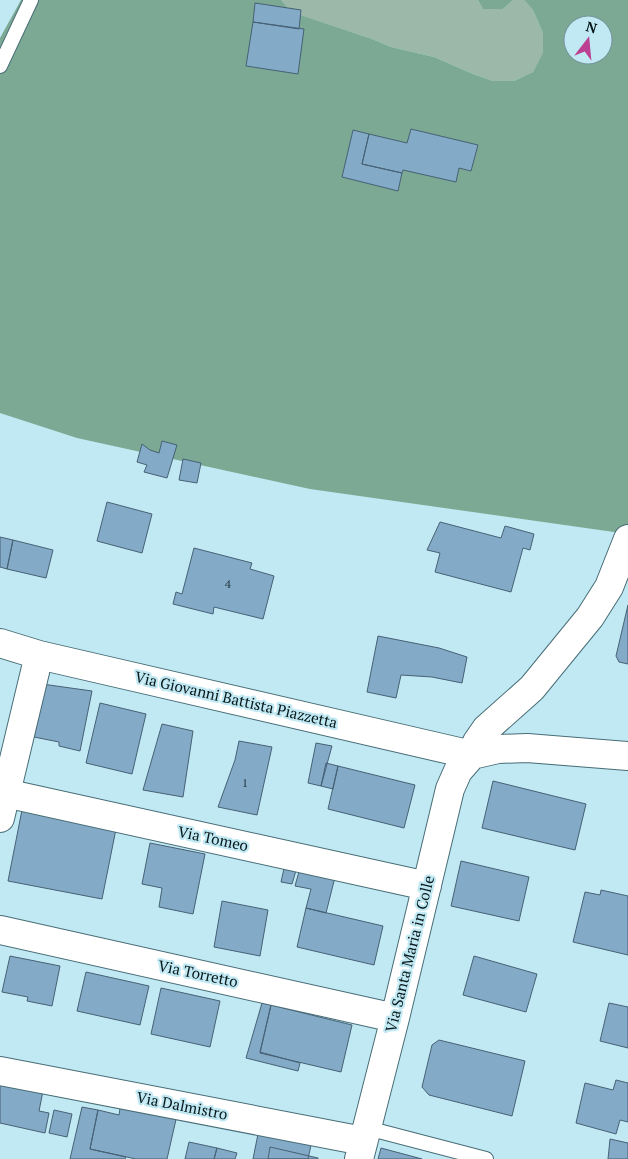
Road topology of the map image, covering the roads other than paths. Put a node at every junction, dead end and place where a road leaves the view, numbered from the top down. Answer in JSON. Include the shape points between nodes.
{"nodes":[{"id":1,"x":31,"y":0,"type":"edge"},
{"id":2,"x":0,"y":66,"type":"edge"},
{"id":3,"x":628,"y":539,"type":"edge"},
{"id":4,"x":0,"y":643,"type":"edge"},
{"id":5,"x":39,"y":655,"type":"junction"},
{"id":6,"x":472,"y":755,"type":"junction"},
{"id":7,"x":628,"y":756,"type":"edge"},
{"id":8,"x":2,"y":801,"type":"edge"},
{"id":9,"x":427,"y":886,"type":"junction"},
{"id":10,"x":0,"y":930,"type":"edge"},
{"id":11,"x":395,"y":1018,"type":"junction"},
{"id":12,"x":0,"y":1071,"type":"edge"},
{"id":13,"x":363,"y":1143,"type":"edge"},
{"id":14,"x":486,"y":1159,"type":"edge"}],
"edges":[{"from":1,"to":2,"type":"lane"},
{"from":3,"to":6,"type":"street","name":"Via Santa Maria in Colle","via":[[609,587],[590,617],[532,688],[486,729]]},
{"from":4,"to":5,"type":"street","name":"Via Giovanni Battista Piazzetta"},
{"from":5,"to":6,"type":"street","name":"Via Giovanni Battista Piazzetta"},
{"from":5,"to":8,"type":"street"},
{"from":6,"to":7,"type":"street","via":[[498,749],[527,748]]},
{"from":6,"to":9,"type":"street","name":"Via Santa Maria in Colle","via":[[458,770],[450,788]]},
{"from":8,"to":9,"type":"street","name":"Via Tomeo"},
{"from":9,"to":11,"type":"street","name":"Via Santa Maria in Colle"},
{"from":10,"to":11,"type":"street","name":"Via Torretto"},
{"from":11,"to":13,"type":"street","name":"Via Santa Maria in Colle"},
{"from":12,"to":13,"type":"street","name":"Via Dalmistro"},
{"from":13,"to":14,"type":"lane"}]}
